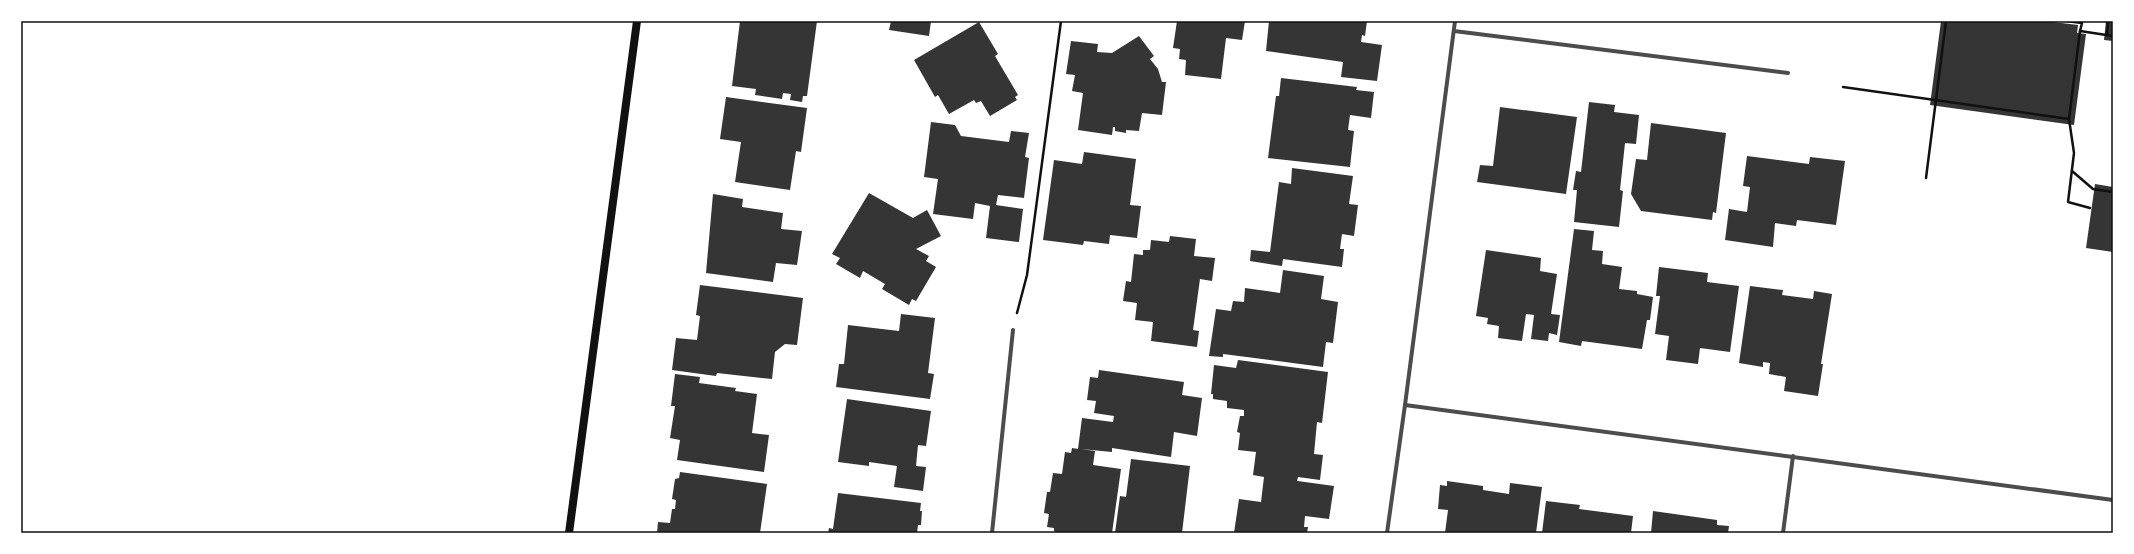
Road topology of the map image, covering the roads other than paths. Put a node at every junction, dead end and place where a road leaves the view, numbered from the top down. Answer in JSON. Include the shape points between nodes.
{"nodes":[{"id":1,"x":637,"y":21,"type":"edge"},
{"id":2,"x":1455,"y":21,"type":"edge"},
{"id":3,"x":1454,"y":32,"type":"junction"},
{"id":4,"x":1788,"y":73,"type":"dead end"},
{"id":5,"x":1013,"y":330,"type":"road end"},
{"id":6,"x":1405,"y":405,"type":"junction"},
{"id":7,"x":1793,"y":456,"type":"junction"},
{"id":8,"x":2113,"y":500,"type":"edge"},
{"id":9,"x":569,"y":533,"type":"edge"},
{"id":10,"x":992,"y":533,"type":"edge"},
{"id":11,"x":1387,"y":533,"type":"edge"},
{"id":12,"x":1783,"y":533,"type":"edge"}],
"edges":[{"from":1,"to":9,"type":"main road"},
{"from":2,"to":3,"type":"street"},
{"from":3,"to":4,"type":"street"},
{"from":3,"to":6,"type":"street"},
{"from":5,"to":10,"type":"street"},
{"from":6,"to":7,"type":"street"},
{"from":6,"to":11,"type":"street"},
{"from":7,"to":8,"type":"street"},
{"from":7,"to":12,"type":"street"}]}
